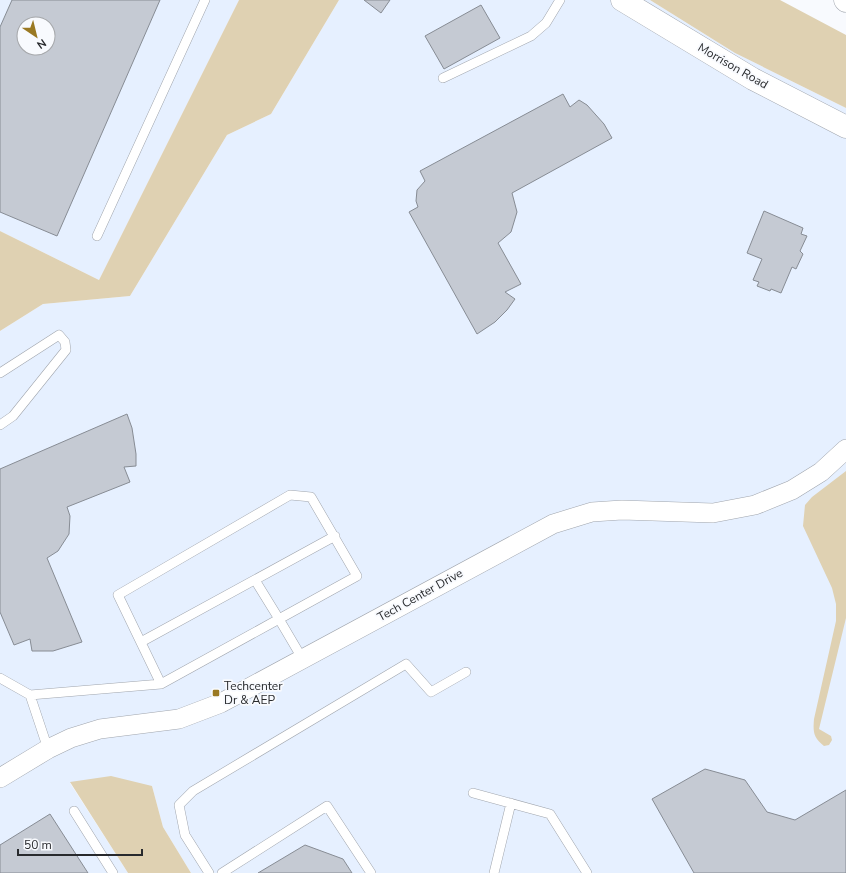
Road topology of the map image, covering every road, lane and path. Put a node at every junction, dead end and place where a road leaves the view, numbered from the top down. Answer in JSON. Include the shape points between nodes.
{"nodes":[{"id":1,"x":205,"y":0,"type":"edge"},
{"id":2,"x":560,"y":0,"type":"edge"},
{"id":3,"x":622,"y":0,"type":"edge"},
{"id":4,"x":443,"y":78,"type":"dead end"},
{"id":5,"x":846,"y":127,"type":"edge"},
{"id":6,"x":97,"y":236,"type":"dead end"},
{"id":7,"x":0,"y":373,"type":"edge"},
{"id":8,"x":0,"y":425,"type":"edge"},
{"id":9,"x":846,"y":449,"type":"edge"},
{"id":10,"x":334,"y":536,"type":"junction"},
{"id":11,"x":255,"y":580,"type":"junction"},
{"id":12,"x":278,"y":619,"type":"junction"},
{"id":13,"x":141,"y":642,"type":"junction"},
{"id":14,"x":302,"y":658,"type":"junction"},
{"id":15,"x":466,"y":672,"type":"dead end"},
{"id":16,"x":0,"y":678,"type":"edge"},
{"id":17,"x":161,"y":684,"type":"junction"},
{"id":18,"x":30,"y":696,"type":"junction"},
{"id":19,"x":48,"y":749,"type":"junction"},
{"id":20,"x":0,"y":778,"type":"edge"},
{"id":21,"x":473,"y":792,"type":"dead end"},
{"id":22,"x":511,"y":803,"type":"junction"},
{"id":23,"x":74,"y":811,"type":"dead end"},
{"id":24,"x":113,"y":873,"type":"edge"},
{"id":25,"x":209,"y":873,"type":"edge"},
{"id":26,"x":222,"y":873,"type":"edge"},
{"id":27,"x":371,"y":873,"type":"edge"},
{"id":28,"x":494,"y":873,"type":"edge"},
{"id":29,"x":587,"y":873,"type":"edge"}],
"edges":[{"from":1,"to":6,"type":"lane"},
{"from":2,"to":4,"type":"lane","via":[[546,23],[531,36]]},
{"from":3,"to":5,"type":"street","name":"Morrison Road","via":[[753,79]]},
{"from":7,"to":8,"type":"lane","via":[[59,335],[65,342],[66,350],[13,416]]},
{"from":9,"to":14,"type":"street","name":"Tech Center Drive","via":[[815,476],[792,490],[755,505],[713,513],[622,510],[600,512],[553,524]]},
{"from":10,"to":11,"type":"lane"},
{"from":10,"to":12,"type":"lane","via":[[357,576]]},
{"from":10,"to":13,"type":"lane","via":[[311,497],[290,495],[118,595]]},
{"from":11,"to":12,"type":"lane"},
{"from":11,"to":13,"type":"lane"},
{"from":12,"to":14,"type":"lane"},
{"from":12,"to":17,"type":"lane"},
{"from":13,"to":17,"type":"lane"},
{"from":14,"to":19,"type":"street","name":"Tech Center Drive","via":[[198,713],[157,723],[100,729]]},
{"from":15,"to":25,"type":"lane","via":[[431,692],[406,664],[193,791],[179,805],[185,835]]},
{"from":16,"to":18,"type":"lane"},
{"from":17,"to":18,"type":"lane"},
{"from":18,"to":19,"type":"lane"},
{"from":19,"to":20,"type":"street","name":"Tech Center Drive"},
{"from":21,"to":22,"type":"lane"},
{"from":22,"to":28,"type":"lane"},
{"from":22,"to":29,"type":"lane","via":[[550,814]]},
{"from":23,"to":24,"type":"lane"},
{"from":26,"to":27,"type":"lane","via":[[327,806]]}]}
